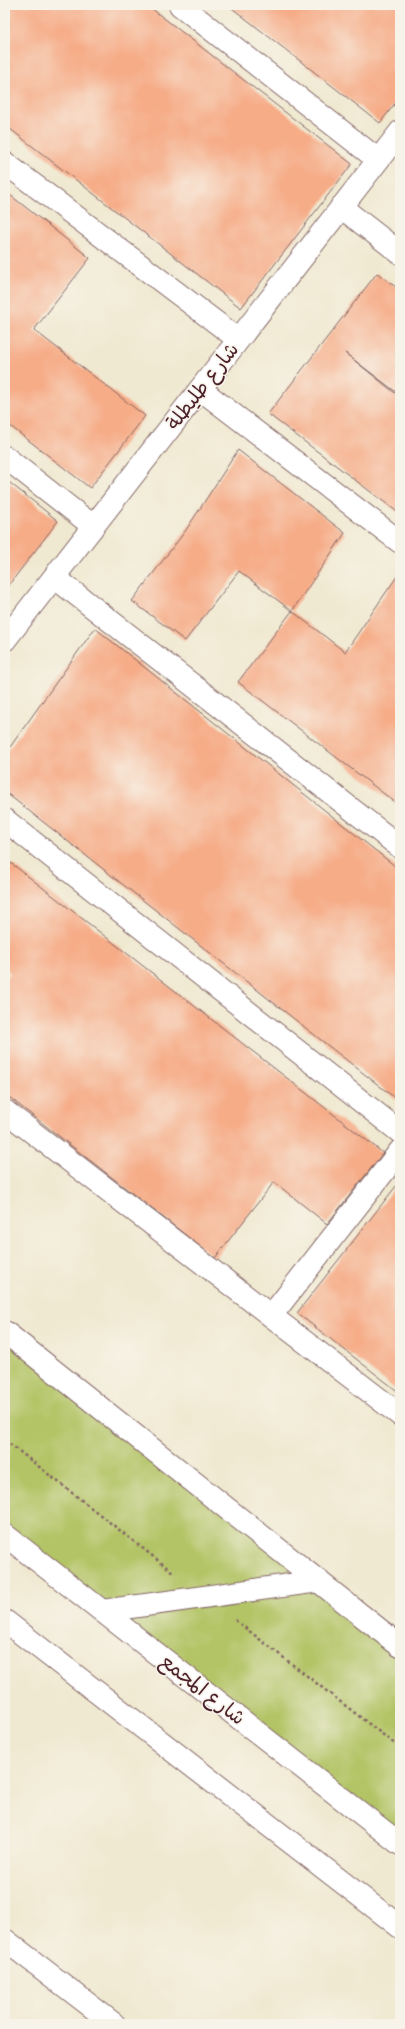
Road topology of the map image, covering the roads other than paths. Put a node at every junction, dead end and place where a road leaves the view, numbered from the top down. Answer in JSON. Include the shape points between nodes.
{"nodes":[{"id":1,"x":180,"y":5,"type":"edge"},
{"id":2,"x":400,"y":132,"type":"edge"},
{"id":3,"x":377,"y":159,"type":"junction"},
{"id":4,"x":5,"y":163,"type":"edge"},
{"id":5,"x":341,"y":207,"type":"junction"},
{"id":6,"x":400,"y":254,"type":"edge"},
{"id":7,"x":238,"y":339,"type":"junction"},
{"id":8,"x":200,"y":389,"type":"junction"},
{"id":9,"x":5,"y":457,"type":"edge"},
{"id":10,"x":93,"y":526,"type":"junction"},
{"id":11,"x":400,"y":542,"type":"edge"},
{"id":12,"x":54,"y":577,"type":"junction"},
{"id":13,"x":5,"y":640,"type":"edge"},
{"id":14,"x":5,"y":820,"type":"edge"},
{"id":15,"x":400,"y":847,"type":"edge"},
{"id":16,"x":5,"y":1111,"type":"edge"},
{"id":17,"x":400,"y":1132,"type":"edge"},
{"id":18,"x":400,"y":1150,"type":"edge"},
{"id":19,"x":271,"y":1316,"type":"junction"},
{"id":20,"x":5,"y":1332,"type":"edge"},
{"id":21,"x":400,"y":1415,"type":"edge"},
{"id":22,"x":5,"y":1535,"type":"edge"},
{"id":23,"x":319,"y":1581,"type":"junction"},
{"id":24,"x":102,"y":1611,"type":"junction"},
{"id":25,"x":5,"y":1621,"type":"edge"},
{"id":26,"x":400,"y":1646,"type":"edge"},
{"id":27,"x":400,"y":1844,"type":"edge"},
{"id":28,"x":400,"y":1927,"type":"edge"},
{"id":29,"x":5,"y":1940,"type":"edge"},
{"id":30,"x":114,"y":2024,"type":"edge"}],
"edges":[{"from":1,"to":3,"type":"street"},
{"from":2,"to":3,"type":"street","name":"شارع طليطلة"},
{"from":3,"to":5,"type":"street","name":"شارع طليطلة"},
{"from":4,"to":7,"type":"street"},
{"from":5,"to":6,"type":"street"},
{"from":5,"to":7,"type":"street","name":"شارع طليطلة"},
{"from":7,"to":8,"type":"street","name":"شارع طليطلة"},
{"from":8,"to":10,"type":"street","name":"شارع طليطلة"},
{"from":8,"to":11,"type":"street"},
{"from":9,"to":10,"type":"street"},
{"from":10,"to":12,"type":"street","name":"شارع طليطلة"},
{"from":12,"to":13,"type":"street","name":"شارع طليطلة"},
{"from":12,"to":15,"type":"street"},
{"from":14,"to":17,"type":"street"},
{"from":16,"to":19,"type":"street"},
{"from":18,"to":19,"type":"street"},
{"from":19,"to":21,"type":"street"},
{"from":20,"to":23,"type":"street"},
{"from":22,"to":24,"type":"street","name":"شارع المجمع"},
{"from":23,"to":24,"type":"street"},
{"from":23,"to":26,"type":"street"},
{"from":24,"to":27,"type":"street","name":"شارع المجمع"},
{"from":25,"to":28,"type":"street"},
{"from":29,"to":30,"type":"street"}]}
